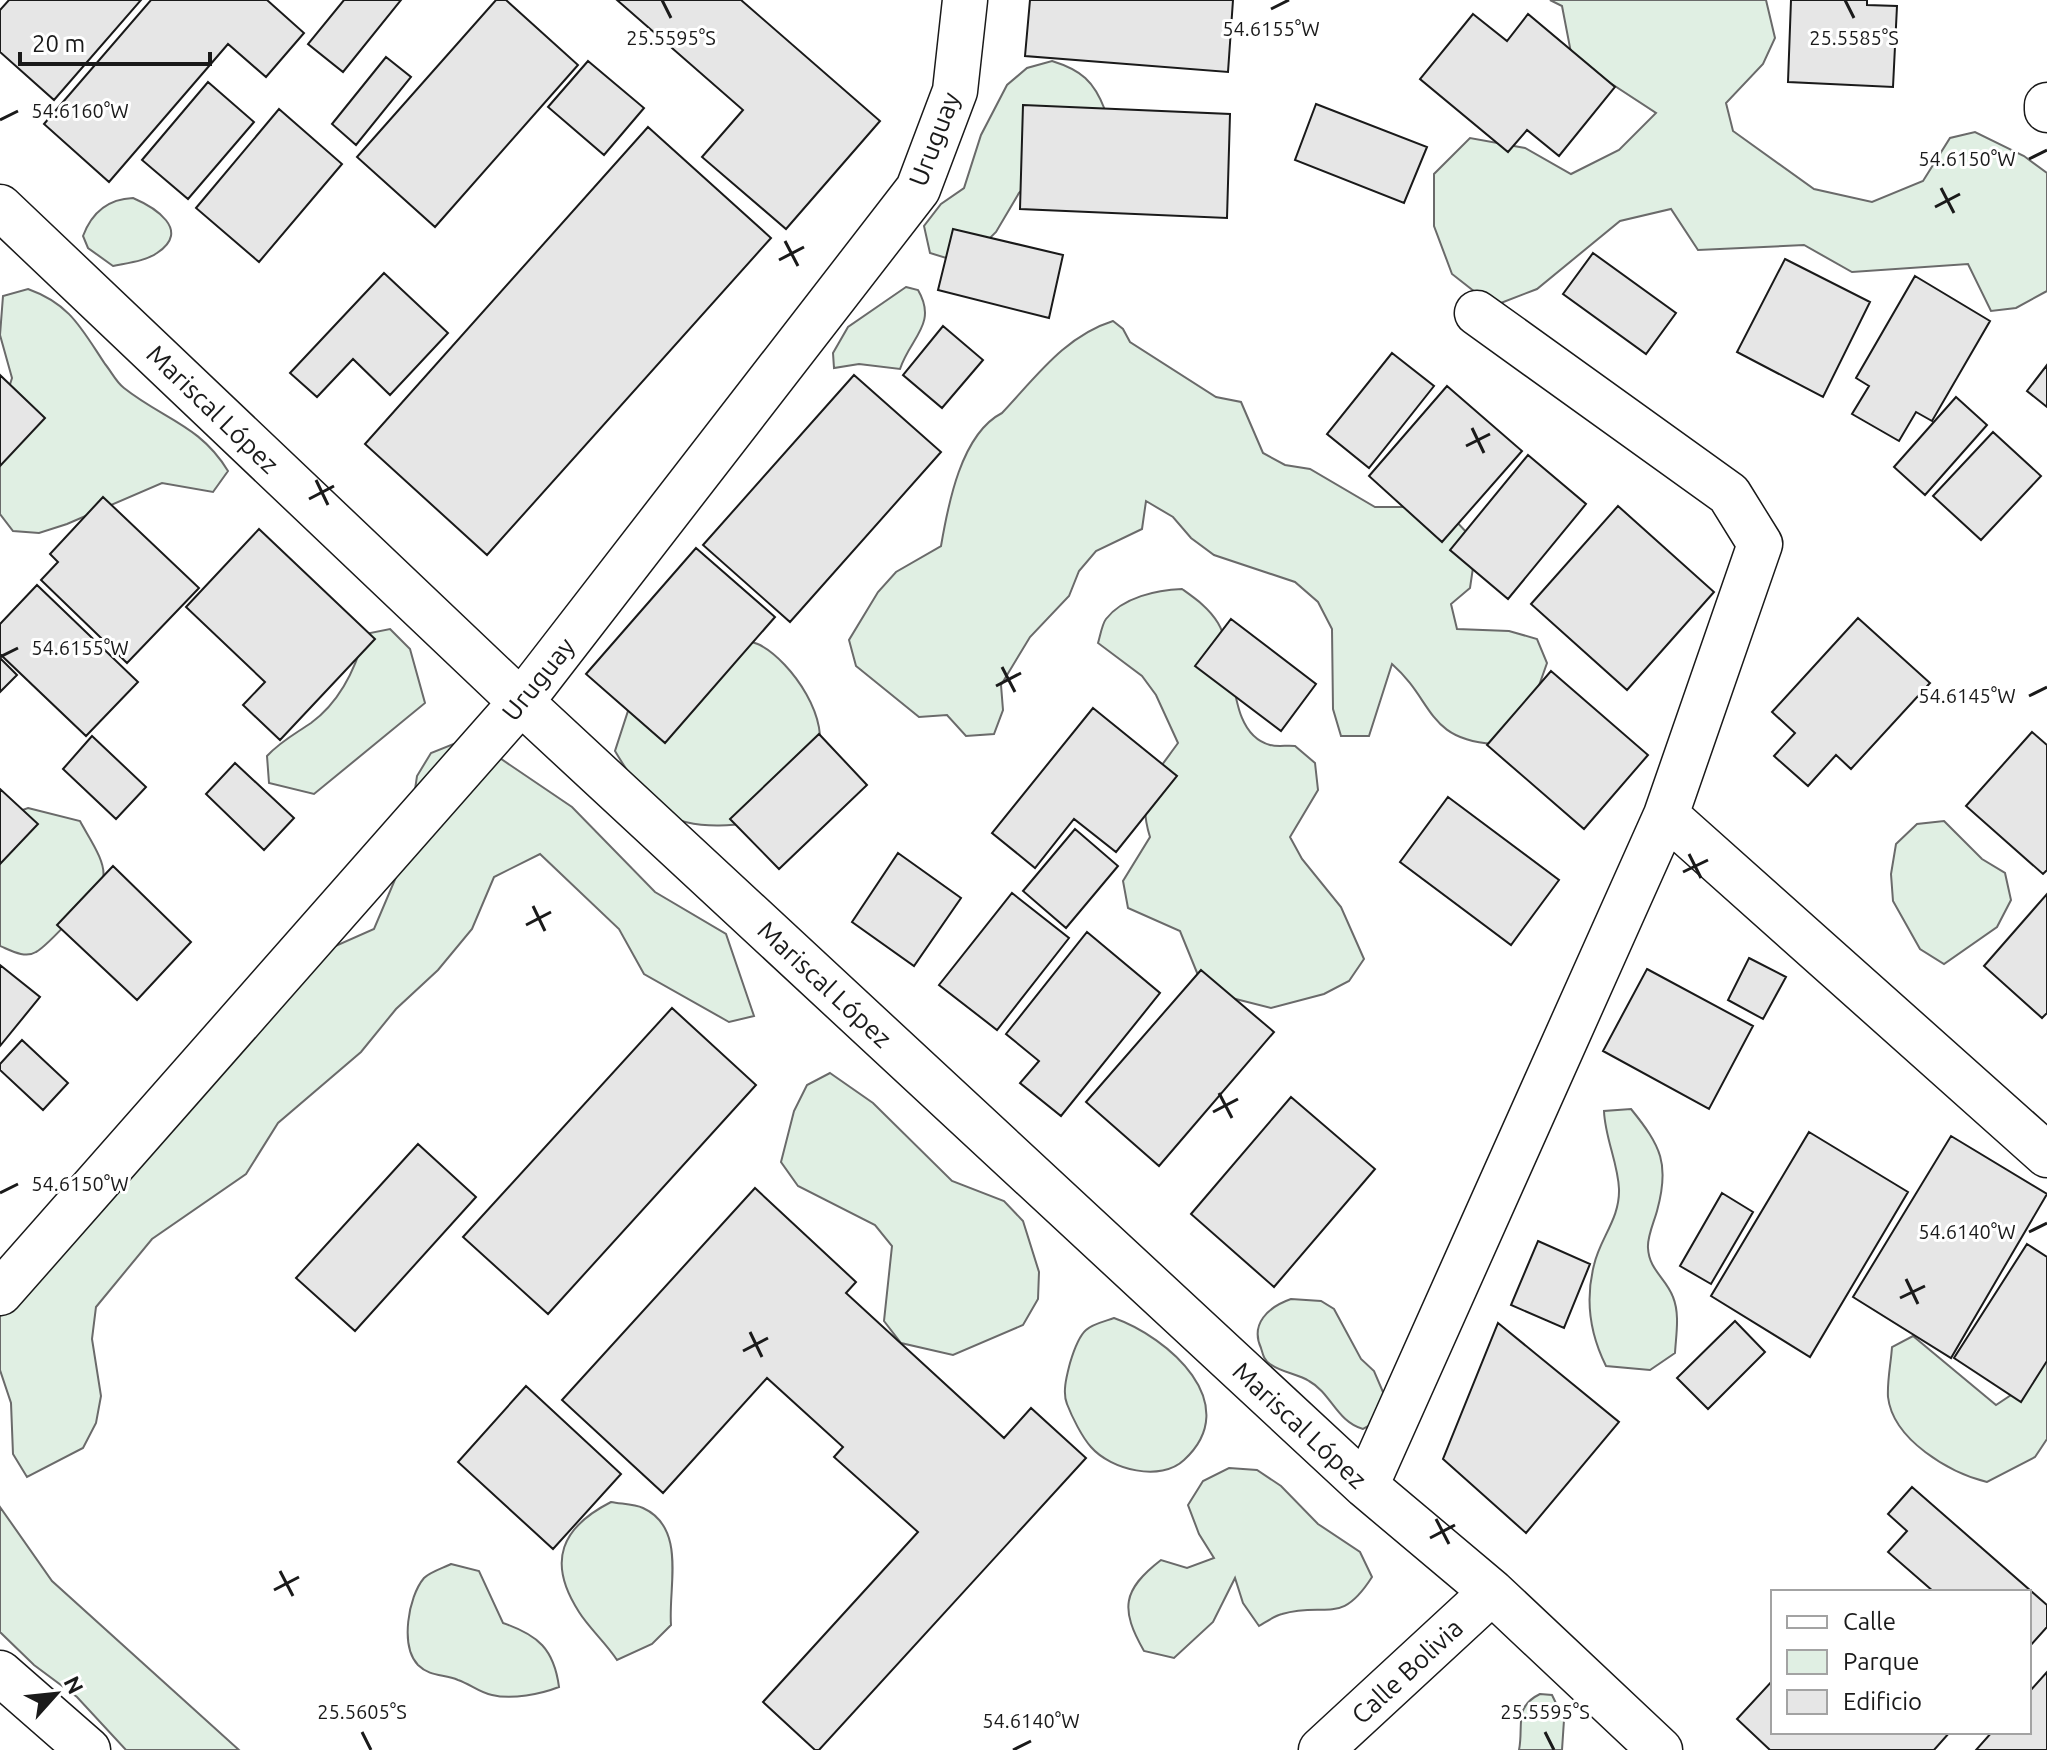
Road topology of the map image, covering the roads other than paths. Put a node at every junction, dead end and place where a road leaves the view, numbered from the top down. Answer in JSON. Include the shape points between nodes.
{"nodes":[{"id":1,"x":965,"y":0,"type":"edge"},
{"id":2,"x":0,"y":207,"type":"edge"},
{"id":3,"x":1477,"y":313,"type":"dead end"},
{"id":4,"x":521,"y":702,"type":"junction"},
{"id":5,"x":1666,"y":815,"type":"junction"},
{"id":6,"x":2047,"y":1155,"type":"edge"},
{"id":7,"x":0,"y":1293,"type":"edge"},
{"id":8,"x":1366,"y":1486,"type":"junction"},
{"id":9,"x":1492,"y":1592,"type":"junction"},
{"id":10,"x":0,"y":1673,"type":"edge"},
{"id":11,"x":88,"y":1750,"type":"edge"},
{"id":12,"x":1321,"y":1750,"type":"edge"},
{"id":13,"x":1660,"y":1750,"type":"edge"}],
"edges":[{"from":1,"to":4,"type":"street","name":"Uruguay","via":[[955,91],[918,189]]},
{"from":2,"to":4,"type":"street","name":"Mariscal López"},
{"from":3,"to":5,"type":"street","via":[[1729,494],[1760,544]]},
{"from":4,"to":7,"type":"street","name":"Uruguay"},
{"from":4,"to":8,"type":"street","name":"Mariscal López"},
{"from":5,"to":6,"type":"street"},
{"from":5,"to":8,"type":"street"},
{"from":8,"to":9,"type":"street","name":"Mariscal López"},
{"from":9,"to":12,"type":"street","name":"Calle Bolivia"},
{"from":9,"to":13,"type":"street","name":"Mariscal López"},
{"from":10,"to":11,"type":"street"}]}
